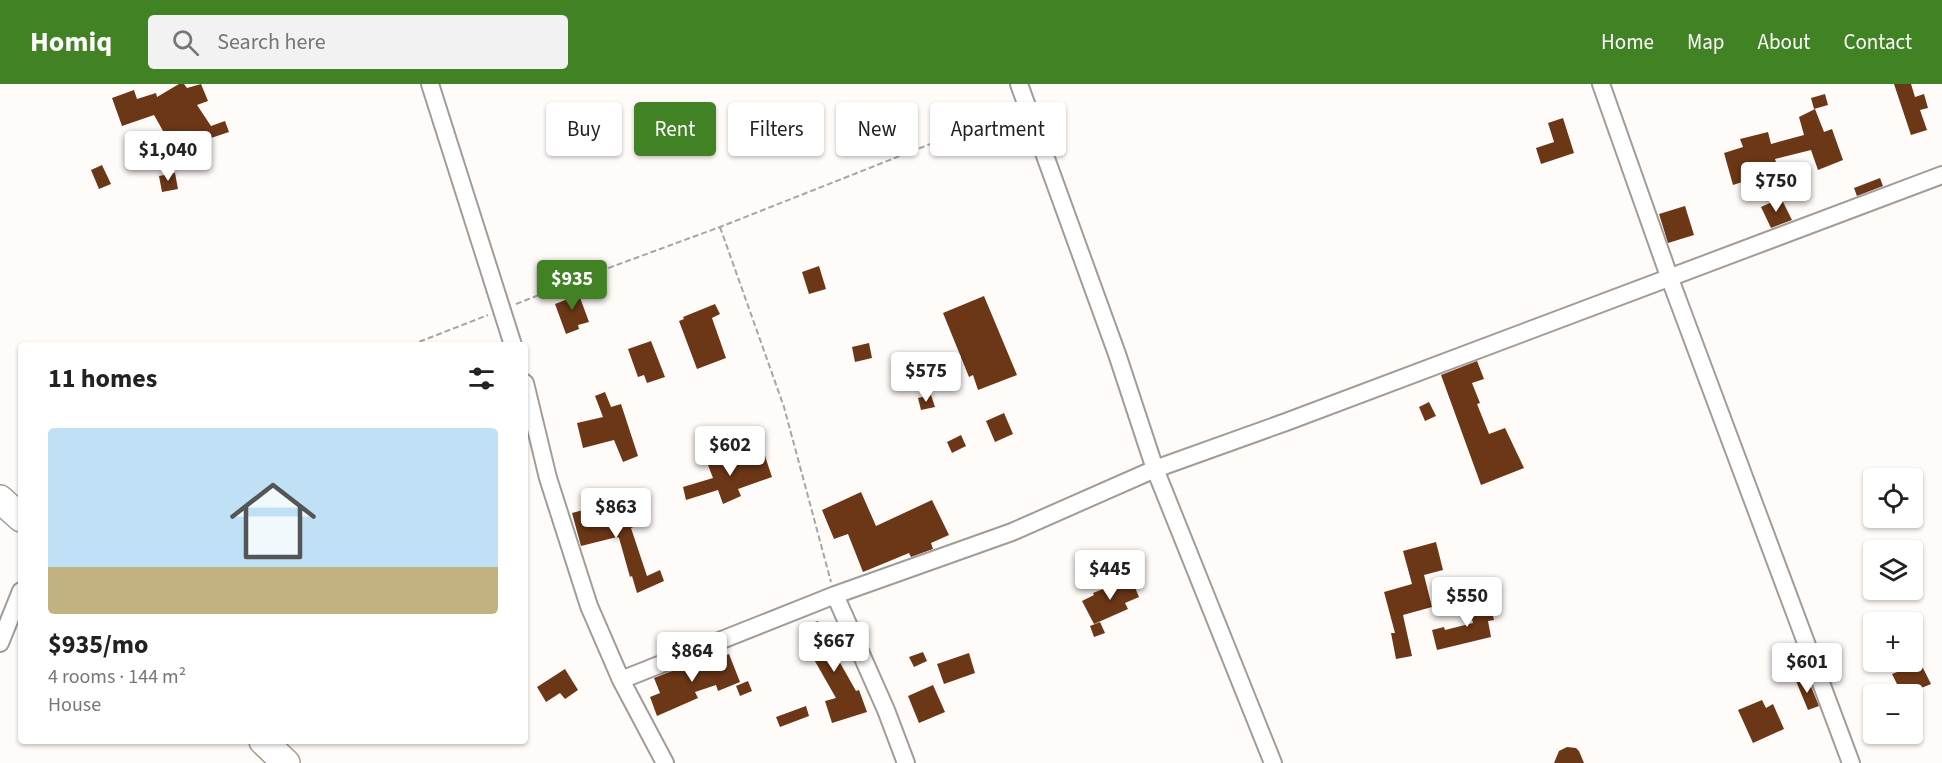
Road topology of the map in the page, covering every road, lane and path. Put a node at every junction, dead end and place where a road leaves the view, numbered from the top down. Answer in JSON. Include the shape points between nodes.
{"nodes":[{"id":1,"x":430,"y":84,"type":"edge"},
{"id":2,"x":1019,"y":84,"type":"edge"},
{"id":3,"x":1601,"y":84,"type":"edge"},
{"id":4,"x":1027,"y":102,"type":"edge"},
{"id":5,"x":930,"y":144,"type":"edge"},
{"id":6,"x":1046,"y":156,"type":"edge"},
{"id":7,"x":1942,"y":175,"type":"edge"},
{"id":8,"x":720,"y":227,"type":"junction"},
{"id":9,"x":1670,"y":279,"type":"junction"},
{"id":10,"x":501,"y":310,"type":"junction"},
{"id":11,"x":419,"y":342,"type":"edge"},
{"id":12,"x":512,"y":342,"type":"edge"},
{"id":13,"x":528,"y":395,"type":"edge"},
{"id":14,"x":1155,"y":469,"type":"junction"},
{"id":15,"x":0,"y":499,"type":"edge"},
{"id":16,"x":18,"y":515,"type":"edge"},
{"id":17,"x":835,"y":595,"type":"junction"},
{"id":18,"x":18,"y":598,"type":"edge"},
{"id":19,"x":0,"y":642,"type":"edge"},
{"id":20,"x":621,"y":680,"type":"junction"},
{"id":21,"x":266,"y":744,"type":"edge"},
{"id":22,"x":286,"y":763,"type":"edge"},
{"id":23,"x":665,"y":763,"type":"edge"},
{"id":24,"x":906,"y":763,"type":"edge"},
{"id":25,"x":1273,"y":763,"type":"edge"},
{"id":26,"x":1851,"y":763,"type":"edge"}],
"edges":[{"from":1,"to":10,"type":"street"},
{"from":2,"to":4,"type":"street"},
{"from":3,"to":9,"type":"street"},
{"from":5,"to":8,"type":"path"},
{"from":6,"to":14,"type":"street"},
{"from":7,"to":9,"type":"street"},
{"from":8,"to":10,"type":"path"},
{"from":8,"to":17,"type":"path","via":[[784,407]]},
{"from":9,"to":14,"type":"street"},
{"from":9,"to":26,"type":"street"},
{"from":10,"to":11,"type":"path"},
{"from":10,"to":12,"type":"street"},
{"from":13,"to":20,"type":"street","via":[[548,478],[582,585]]},
{"from":14,"to":17,"type":"street","via":[[1012,532]]},
{"from":14,"to":25,"type":"street"},
{"from":15,"to":16,"type":"main road"},
{"from":17,"to":20,"type":"street"},
{"from":17,"to":24,"type":"street"},
{"from":18,"to":19,"type":"street"},
{"from":20,"to":23,"type":"street"},
{"from":21,"to":22,"type":"main road"}]}
